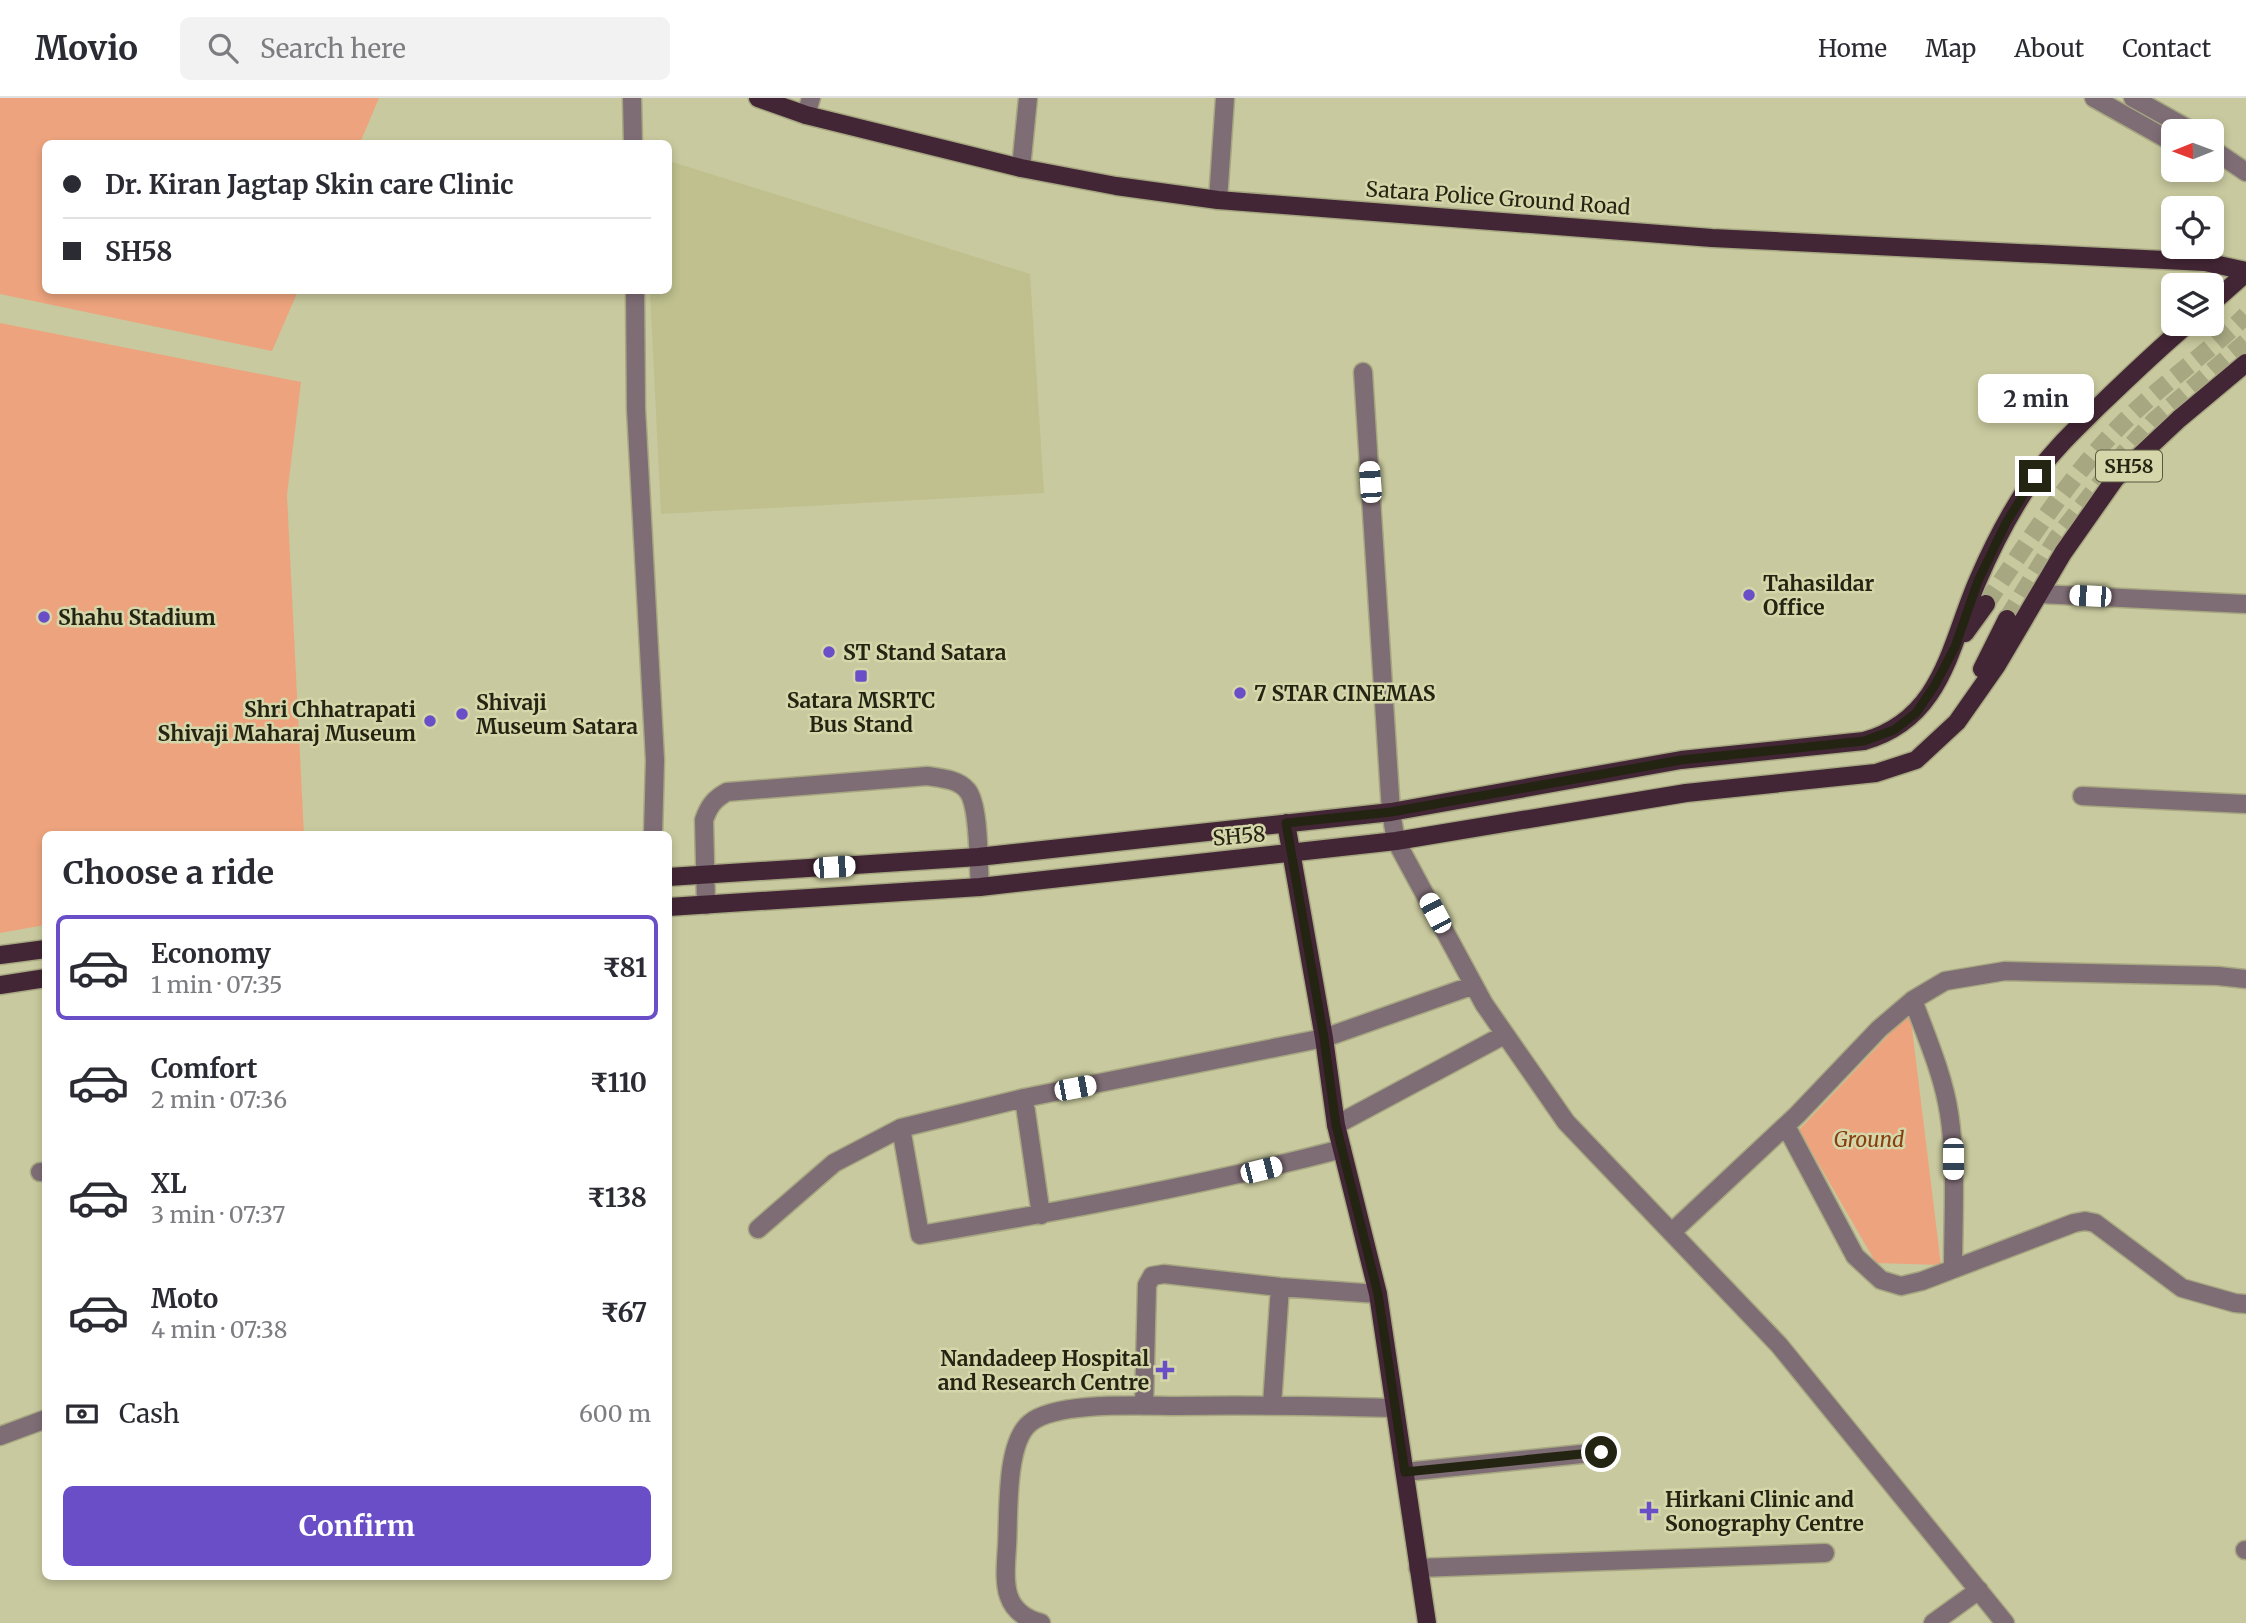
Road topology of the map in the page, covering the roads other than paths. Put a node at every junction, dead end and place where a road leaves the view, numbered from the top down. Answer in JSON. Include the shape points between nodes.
{"nodes":[{"id":1,"x":632,"y":98,"type":"edge"},
{"id":2,"x":758,"y":98,"type":"edge"},
{"id":3,"x":1028,"y":98,"type":"edge"},
{"id":4,"x":1225,"y":98,"type":"edge"},
{"id":5,"x":2094,"y":98,"type":"edge"},
{"id":6,"x":2133,"y":98,"type":"edge"},
{"id":7,"x":808,"y":106,"type":"edge"},
{"id":8,"x":2171,"y":119,"type":"edge"},
{"id":9,"x":2161,"y":136,"type":"edge"},
{"id":10,"x":633,"y":140,"type":"edge"},
{"id":11,"x":2224,"y":159,"type":"edge"},
{"id":12,"x":1021,"y":168,"type":"junction"},
{"id":13,"x":2246,"y":172,"type":"edge"},
{"id":14,"x":1218,"y":200,"type":"junction"},
{"id":15,"x":2246,"y":272,"type":"edge"},
{"id":16,"x":2224,"y":292,"type":"edge"},
{"id":17,"x":635,"y":294,"type":"edge"},
{"id":18,"x":2174,"y":336,"type":"edge"},
{"id":19,"x":2246,"y":363,"type":"edge"},
{"id":20,"x":1363,"y":372,"type":"dead end"},
{"id":21,"x":2040,"y":594,"type":"junction"},
{"id":22,"x":1986,"y":604,"type":"tunnel mouth"},
{"id":23,"x":2246,"y":604,"type":"edge"},
{"id":24,"x":2007,"y":619,"type":"tunnel mouth"},
{"id":25,"x":1955,"y":647,"type":"junction"},
{"id":26,"x":1957,"y":722,"type":"junction"},
{"id":27,"x":1772,"y":751,"type":"junction"},
{"id":28,"x":1776,"y":783,"type":"junction"},
{"id":29,"x":2082,"y":796,"type":"dead end"},
{"id":30,"x":2246,"y":804,"type":"edge"},
{"id":31,"x":1391,"y":812,"type":"junction"},
{"id":32,"x":1286,"y":823,"type":"junction"},
{"id":33,"x":653,"y":831,"type":"edge"},
{"id":34,"x":1396,"y":841,"type":"junction"},
{"id":35,"x":1290,"y":854,"type":"junction"},
{"id":36,"x":978,"y":857,"type":"junction"},
{"id":37,"x":704,"y":875,"type":"junction"},
{"id":38,"x":672,"y":877,"type":"edge"},
{"id":39,"x":980,"y":887,"type":"junction"},
{"id":40,"x":706,"y":905,"type":"junction"},
{"id":41,"x":672,"y":907,"type":"edge"},
{"id":42,"x":42,"y":950,"type":"edge"},
{"id":43,"x":0,"y":955,"type":"edge"},
{"id":44,"x":42,"y":979,"type":"edge"},
{"id":45,"x":2246,"y":979,"type":"edge"},
{"id":46,"x":0,"y":985,"type":"edge"},
{"id":47,"x":1474,"y":985,"type":"junction"},
{"id":48,"x":1913,"y":1000,"type":"junction"},
{"id":49,"x":1504,"y":1035,"type":"junction"},
{"id":50,"x":1324,"y":1038,"type":"junction"},
{"id":51,"x":1024,"y":1098,"type":"junction"},
{"id":52,"x":1336,"y":1125,"type":"junction"},
{"id":53,"x":1786,"y":1126,"type":"junction"},
{"id":54,"x":901,"y":1128,"type":"junction"},
{"id":55,"x":1342,"y":1149,"type":"junction"},
{"id":56,"x":1041,"y":1215,"type":"junction"},
{"id":57,"x":758,"y":1229,"type":"dead end"},
{"id":58,"x":1672,"y":1232,"type":"junction"},
{"id":59,"x":1953,"y":1269,"type":"junction"},
{"id":60,"x":1280,"y":1287,"type":"junction"},
{"id":61,"x":1378,"y":1294,"type":"junction"},
{"id":62,"x":2246,"y":1304,"type":"edge"},
{"id":63,"x":1272,"y":1405,"type":"junction"},
{"id":64,"x":1144,"y":1406,"type":"junction"},
{"id":65,"x":1394,"y":1408,"type":"junction"},
{"id":66,"x":42,"y":1420,"type":"edge"},
{"id":67,"x":0,"y":1436,"type":"edge"},
{"id":68,"x":1601,"y":1452,"type":"dead end"},
{"id":69,"x":1405,"y":1472,"type":"junction"},
{"id":70,"x":1825,"y":1553,"type":"dead end"},
{"id":71,"x":1418,"y":1568,"type":"junction"},
{"id":72,"x":1979,"y":1590,"type":"junction"},
{"id":73,"x":1041,"y":1623,"type":"edge"},
{"id":74,"x":1427,"y":1623,"type":"edge"},
{"id":75,"x":1933,"y":1623,"type":"edge"},
{"id":76,"x":2005,"y":1623,"type":"edge"}],
"edges":[{"from":1,"to":10,"type":"street"},
{"from":2,"to":7,"type":"main road","name":"Satara Police Ground Road"},
{"from":3,"to":12,"type":"street"},
{"from":4,"to":14,"type":"street"},
{"from":5,"to":9,"type":"street"},
{"from":6,"to":8,"type":"street"},
{"from":7,"to":12,"type":"main road","name":"Satara Police Ground Road"},
{"from":11,"to":13,"type":"street"},
{"from":12,"to":14,"type":"main road","name":"Satara Police Ground Road"},
{"from":14,"to":15,"type":"main road","name":"Satara Police Ground Road","via":[[1712,238],[2205,262]]},
{"from":15,"to":16,"type":"main road"},
{"from":17,"to":33,"type":"street","via":[[636,410],[655,760]]},
{"from":18,"to":25,"type":"main road","name":"SH58","number":"SH58","via":[[2062,442],[2035,476],[1978,581]]},
{"from":19,"to":21,"type":"main road","name":"SH58","number":"SH58","via":[[2115,479]]},
{"from":20,"to":31,"type":"street"},
{"from":21,"to":23,"type":"street"},
{"from":21,"to":26,"type":"main road","name":"SH58","number":"SH58"},
{"from":22,"to":25,"type":"main road"},
{"from":24,"to":26,"type":"main road"},
{"from":25,"to":27,"type":"main road","name":"SH58","number":"SH58","via":[[1916,713],[1894,730],[1864,741]]},
{"from":26,"to":28,"type":"main road","name":"SH58","number":"SH58","via":[[1916,760],[1876,773]]},
{"from":27,"to":28,"type":"main road"},
{"from":27,"to":31,"type":"main road","name":"SH58","number":"SH58","via":[[1681,760]]},
{"from":28,"to":34,"type":"main road","name":"SH58","number":"SH58","via":[[1686,793]]},
{"from":29,"to":30,"type":"street"},
{"from":31,"to":32,"type":"main road","name":"SH58","number":"SH58"},
{"from":31,"to":34,"type":"street"},
{"from":32,"to":35,"type":"main road"},
{"from":32,"to":36,"type":"main road","name":"SH58","number":"SH58"},
{"from":34,"to":35,"type":"main road","name":"SH58","number":"SH58"},
{"from":34,"to":47,"type":"street"},
{"from":35,"to":39,"type":"main road","name":"SH58","number":"SH58"},
{"from":35,"to":50,"type":"main road"},
{"from":36,"to":37,"type":"main road","name":"SH58","number":"SH58"},
{"from":36,"to":37,"type":"street","via":[[976,813],[967,790],[950,779],[927,776],[727,792],[717,797],[704,820]]},
{"from":36,"to":39,"type":"street"},
{"from":37,"to":38,"type":"main road","name":"SH58","number":"SH58"},
{"from":37,"to":40,"type":"street"},
{"from":39,"to":40,"type":"main road","name":"SH58","number":"SH58"},
{"from":40,"to":41,"type":"main road","name":"SH58","number":"SH58"},
{"from":42,"to":43,"type":"main road"},
{"from":44,"to":46,"type":"main road"},
{"from":45,"to":48,"type":"street","via":[[2005,971],[1945,981]]},
{"from":47,"to":49,"type":"street"},
{"from":47,"to":50,"type":"street"},
{"from":48,"to":53,"type":"street"},
{"from":48,"to":59,"type":"street","via":[[1949,1112]]},
{"from":49,"to":52,"type":"street"},
{"from":49,"to":58,"type":"street","via":[[1566,1122]]},
{"from":50,"to":51,"type":"street"},
{"from":50,"to":52,"type":"main road"},
{"from":51,"to":54,"type":"street"},
{"from":51,"to":56,"type":"street"},
{"from":52,"to":55,"type":"main road"},
{"from":53,"to":58,"type":"street"},
{"from":53,"to":59,"type":"street","via":[[1855,1256],[1881,1280],[1901,1286]]},
{"from":54,"to":56,"type":"street","via":[[920,1235]]},
{"from":54,"to":57,"type":"street","via":[[834,1163]]},
{"from":55,"to":56,"type":"street"},
{"from":55,"to":61,"type":"main road"},
{"from":58,"to":72,"type":"street","via":[[1779,1345]]},
{"from":59,"to":62,"type":"street","via":[[2085,1221],[2095,1223],[2182,1288]]},
{"from":60,"to":61,"type":"street"},
{"from":60,"to":63,"type":"street"},
{"from":60,"to":64,"type":"street","via":[[1152,1276],[1147,1285]]},
{"from":61,"to":65,"type":"main road"},
{"from":63,"to":64,"type":"street"},
{"from":63,"to":65,"type":"street"},
{"from":64,"to":73,"type":"street","via":[[1049,1413],[1030,1423],[1017,1440],[1005,1585],[1013,1607]]},
{"from":65,"to":69,"type":"main road"},
{"from":66,"to":67,"type":"street"},
{"from":68,"to":69,"type":"street"},
{"from":69,"to":71,"type":"main road"},
{"from":70,"to":71,"type":"street"},
{"from":71,"to":74,"type":"main road"},
{"from":72,"to":75,"type":"street"},
{"from":72,"to":76,"type":"street"}]}
